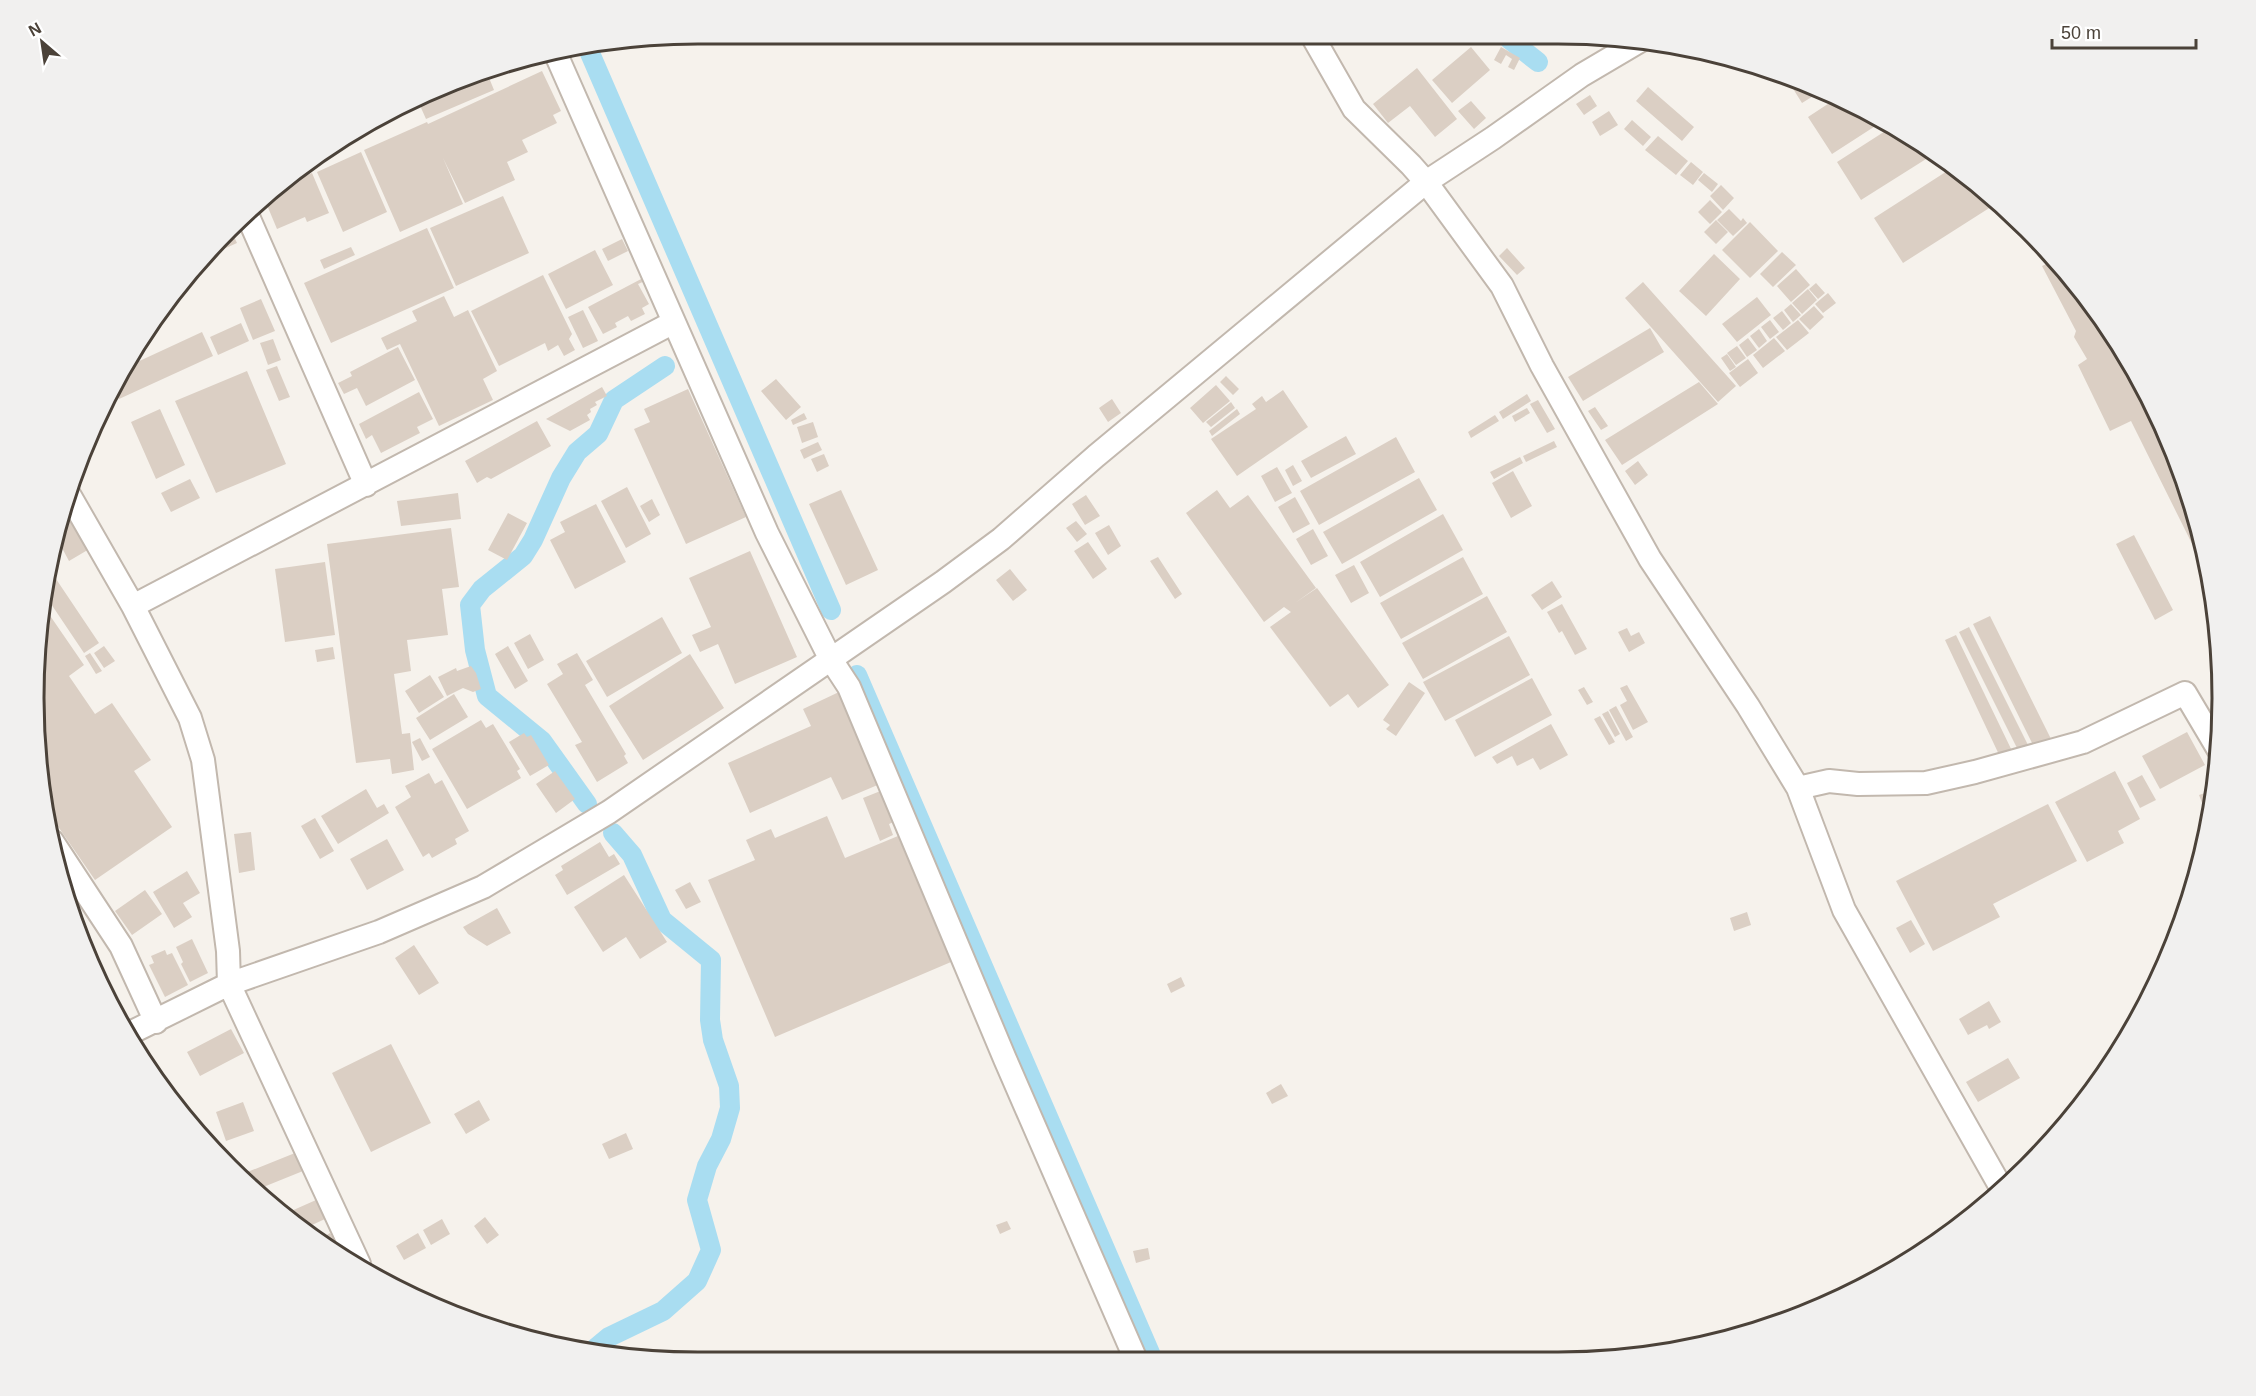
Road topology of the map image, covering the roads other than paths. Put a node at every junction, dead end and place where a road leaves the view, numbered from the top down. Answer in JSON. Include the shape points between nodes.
{"nodes":[{"id":1,"x":1317,"y":44,"type":"edge"},
{"id":2,"x":1628,"y":48,"type":"edge"},
{"id":3,"x":558,"y":59,"type":"edge"},
{"id":4,"x":1426,"y":182,"type":"junction"},
{"id":5,"x":250,"y":221,"type":"edge"},
{"id":6,"x":674,"y":322,"type":"junction"},
{"id":7,"x":366,"y":485,"type":"junction"},
{"id":8,"x":74,"y":503,"type":"edge"},
{"id":9,"x":133,"y":606,"type":"junction"},
{"id":10,"x":830,"y":658,"type":"junction"},
{"id":11,"x":2211,"y":737,"type":"edge"},
{"id":12,"x":1798,"y":788,"type":"junction"},
{"id":13,"x":64,"y":860,"type":"edge"},
{"id":14,"x":229,"y":984,"type":"junction"},
{"id":15,"x":156,"y":1022,"type":"junction"},
{"id":16,"x":135,"y":1031,"type":"edge"},
{"id":17,"x":1998,"y":1182,"type":"edge"},
{"id":18,"x":356,"y":1256,"type":"edge"},
{"id":19,"x":1133,"y":1352,"type":"edge"}],
"edges":[{"from":1,"to":4,"type":"street","via":[[1354,109]]},
{"from":2,"to":4,"type":"street"},
{"from":3,"to":6,"type":"street"},
{"from":4,"to":10,"type":"street","via":[[1001,539]]},
{"from":4,"to":12,"type":"street","via":[[1502,286],[1650,559]]},
{"from":5,"to":7,"type":"street"},
{"from":6,"to":7,"type":"street"},
{"from":6,"to":10,"type":"street","via":[[767,533]]},
{"from":7,"to":9,"type":"street"},
{"from":8,"to":9,"type":"street"},
{"from":9,"to":14,"type":"street","via":[[190,718],[202,760]]},
{"from":10,"to":14,"type":"street","via":[[609,812],[483,887],[380,932]]},
{"from":10,"to":19,"type":"street","via":[[849,687]]},
{"from":11,"to":12,"type":"street","via":[[2185,693],[2083,742],[1975,772],[1926,783],[1829,781]]},
{"from":12,"to":17,"type":"street","via":[[1844,910]]},
{"from":13,"to":15,"type":"street","via":[[121,946]]},
{"from":14,"to":15,"type":"street"},
{"from":14,"to":18,"type":"street"},
{"from":15,"to":16,"type":"street"}]}
